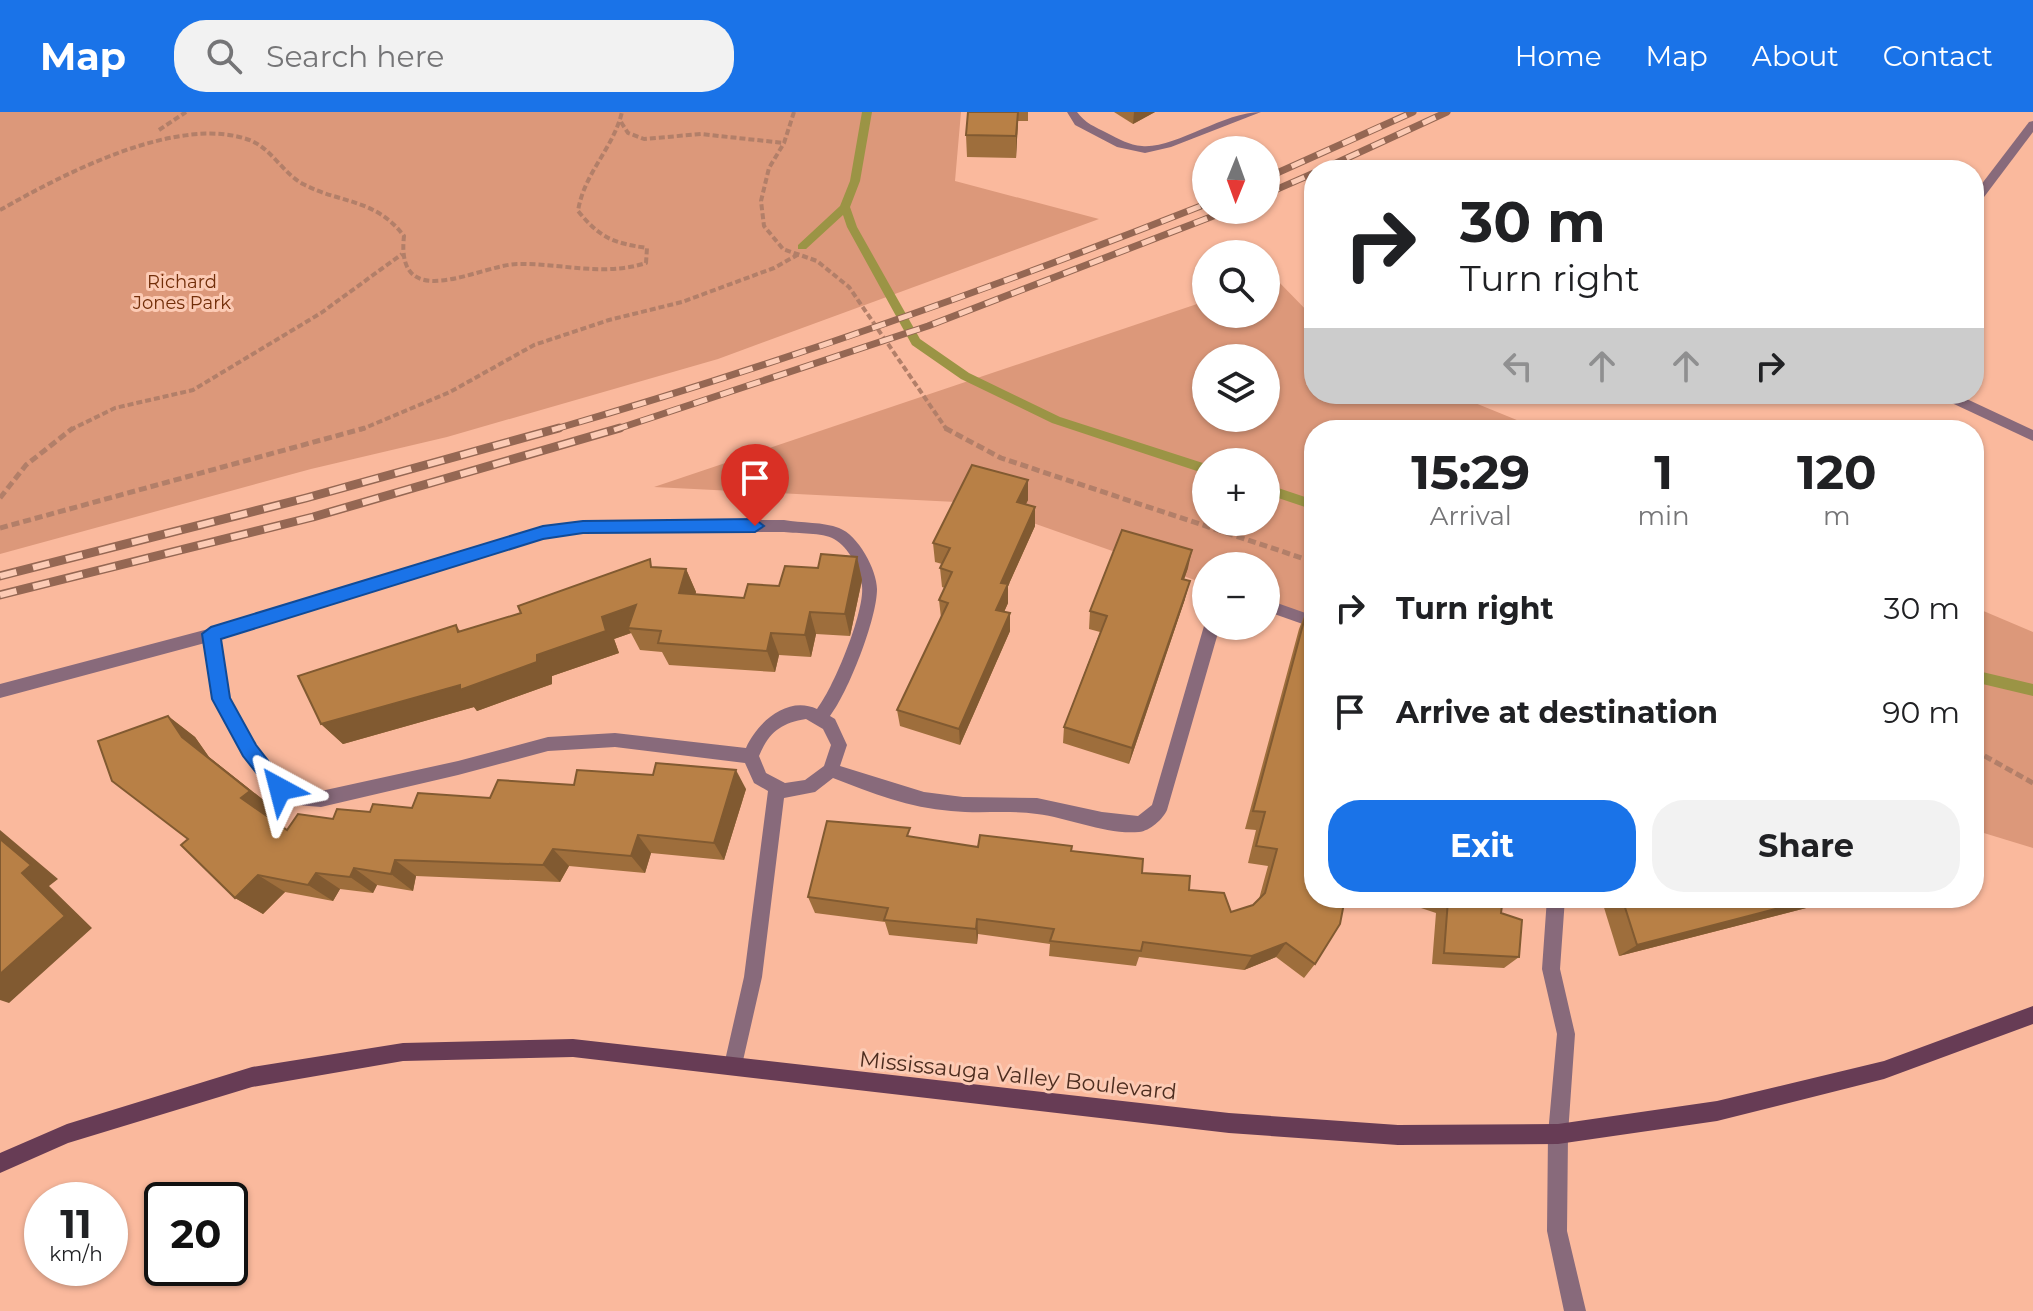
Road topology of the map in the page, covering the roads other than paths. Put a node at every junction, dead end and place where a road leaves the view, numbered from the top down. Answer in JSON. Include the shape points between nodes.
{"nodes":[{"id":1,"x":1072,"y":112,"type":"edge"},
{"id":2,"x":1256,"y":112,"type":"edge"},
{"id":3,"x":2033,"y":124,"type":"edge"},
{"id":4,"x":1984,"y":189,"type":"edge"},
{"id":5,"x":1965,"y":404,"type":"edge"},
{"id":6,"x":2033,"y":436,"type":"edge"},
{"id":7,"x":1280,"y":610,"type":"edge"},
{"id":8,"x":1304,"y":618,"type":"edge"},
{"id":9,"x":211,"y":634,"type":"junction"},
{"id":10,"x":1208,"y":640,"type":"edge"},
{"id":11,"x":0,"y":691,"type":"edge"},
{"id":12,"x":819,"y":718,"type":"junction"},
{"id":13,"x":751,"y":756,"type":"junction"},
{"id":14,"x":831,"y":770,"type":"junction"},
{"id":15,"x":777,"y":787,"type":"junction"},
{"id":16,"x":1555,"y":908,"type":"edge"},
{"id":17,"x":2033,"y":1015,"type":"edge"},
{"id":18,"x":733,"y":1065,"type":"junction"},
{"id":19,"x":1558,"y":1134,"type":"junction"},
{"id":20,"x":0,"y":1163,"type":"edge"},
{"id":21,"x":1575,"y":1311,"type":"edge"}],
"edges":[{"from":1,"to":2,"type":"street","via":[[1079,123],[1121,145],[1145,150]]},
{"from":3,"to":4,"type":"street"},
{"from":5,"to":6,"type":"street"},
{"from":7,"to":8,"type":"street"},
{"from":9,"to":11,"type":"street"},
{"from":9,"to":12,"type":"street","via":[[543,533],[583,527],[784,526],[837,533],[858,553],[870,587],[863,624],[833,700]]},
{"from":9,"to":13,"type":"street","via":[[221,699],[250,751],[280,789],[297,797],[321,799],[548,744],[615,740]]},
{"from":10,"to":14,"type":"street","via":[[1159,810],[1141,824],[1111,824],[1061,809],[1009,802],[940,803],[889,792]]},
{"from":12,"to":13,"type":"street","via":[[808,712],[781,716],[760,732]]},
{"from":12,"to":14,"type":"street","via":[[829,724],[839,745]]},
{"from":13,"to":15,"type":"street","via":[[760,778]]},
{"from":14,"to":15,"type":"street","via":[[809,787]]},
{"from":15,"to":18,"type":"street","via":[[753,977]]},
{"from":16,"to":19,"type":"street","via":[[1551,969],[1566,1034]]},
{"from":17,"to":19,"type":"street","name":"Mississauga Valley Boulevard","via":[[1884,1070],[1717,1111]]},
{"from":18,"to":19,"type":"street","name":"Mississauga Valley Boulevard","via":[[1229,1123],[1398,1135]]},
{"from":18,"to":20,"type":"street","name":"Mississauga Valley Boulevard","via":[[573,1048],[403,1052],[252,1077],[67,1134]]},
{"from":19,"to":21,"type":"street","via":[[1557,1231]]}]}
